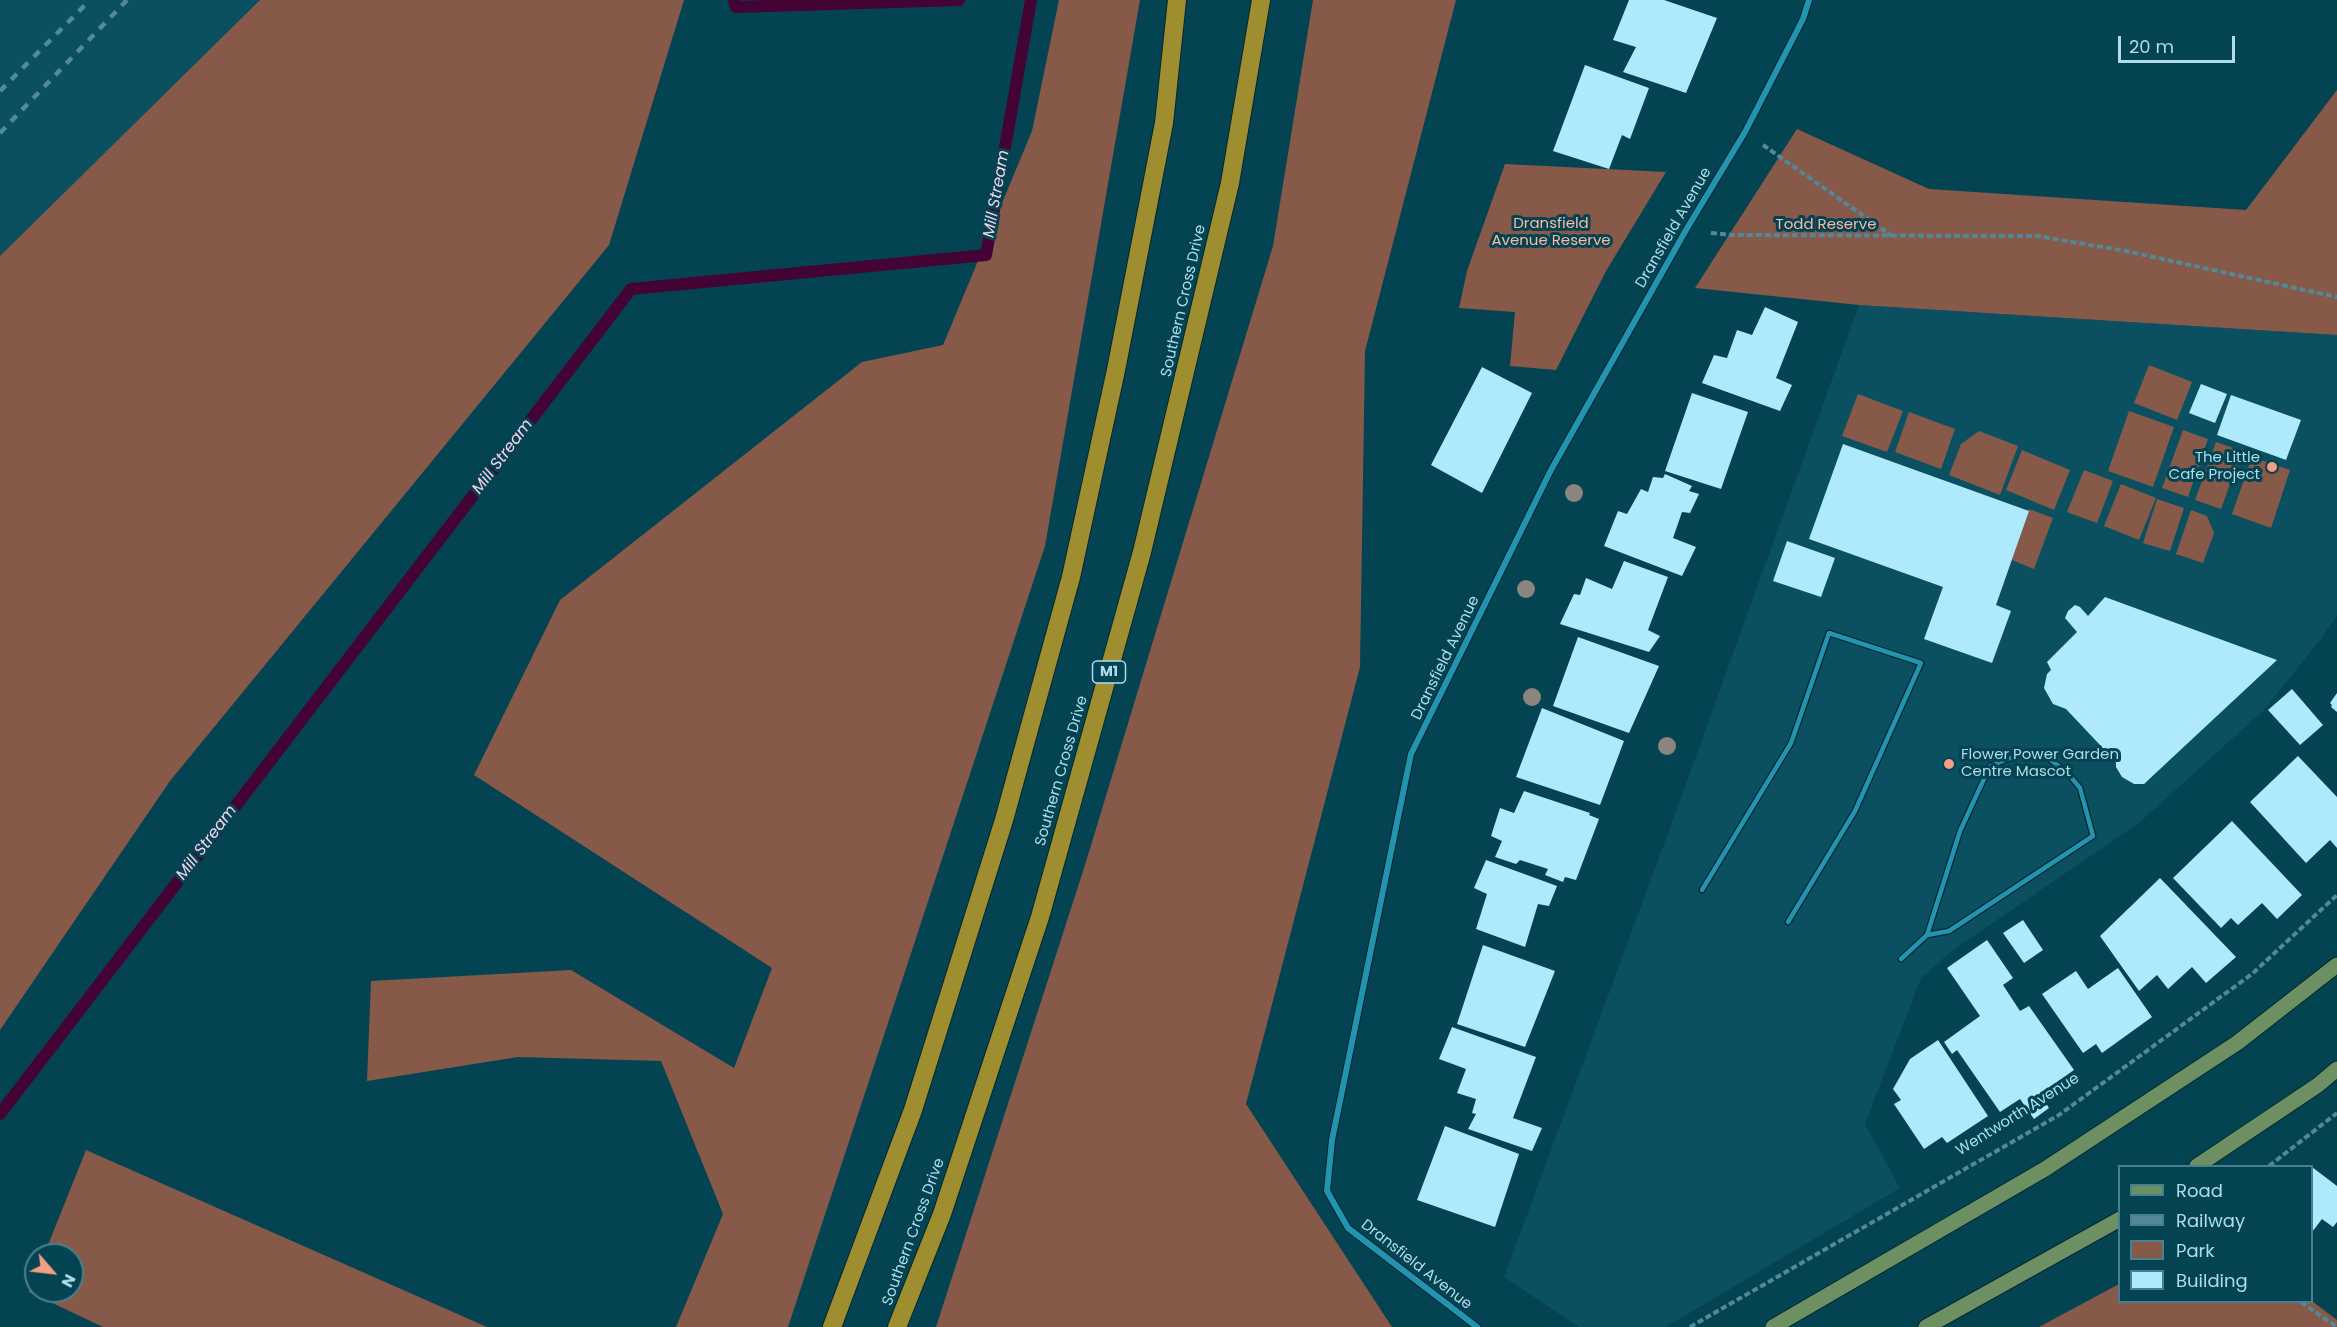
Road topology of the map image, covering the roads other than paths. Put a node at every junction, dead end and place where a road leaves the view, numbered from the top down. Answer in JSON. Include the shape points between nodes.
{"nodes":[{"id":1,"x":1177,"y":0,"type":"edge"},
{"id":2,"x":1261,"y":0,"type":"edge"},
{"id":3,"x":1809,"y":0,"type":"edge"},
{"id":4,"x":1702,"y":890,"type":"dead end"},
{"id":5,"x":1788,"y":922,"type":"dead end"},
{"id":6,"x":1927,"y":935,"type":"junction"},
{"id":7,"x":1901,"y":959,"type":"dead end"},
{"id":8,"x":2337,"y":965,"type":"edge"},
{"id":9,"x":2337,"y":1069,"type":"edge"},
{"id":10,"x":2200,"y":1165,"type":"edge"},
{"id":11,"x":2118,"y":1220,"type":"edge"},
{"id":12,"x":832,"y":1327,"type":"edge"},
{"id":13,"x":897,"y":1327,"type":"edge"},
{"id":14,"x":1477,"y":1327,"type":"edge"},
{"id":15,"x":1773,"y":1327,"type":"edge"},
{"id":16,"x":1926,"y":1327,"type":"edge"}],
"edges":[{"from":1,"to":12,"type":"highway","via":[[1164,123],[1071,576],[1004,820],[913,1110]]},
{"from":2,"to":13,"type":"highway","name":"Southern Cross Drive","number":"M1","via":[[1230,183],[1142,552],[1040,917],[942,1214]]},
{"from":3,"to":14,"type":"street","name":"Dransfield Avenue","via":[[1745,132],[1551,470],[1412,754],[1332,1140],[1327,1191],[1348,1228]]},
{"from":4,"to":5,"type":"lane","via":[[1791,743],[1829,633],[1921,663],[1855,811]]},
{"from":6,"to":6,"type":"lane","via":[[1960,831],[1990,766],[2026,752],[2049,759],[2066,771],[2080,788],[2092,836],[1949,931]]},
{"from":6,"to":7,"type":"lane"},
{"from":8,"to":15,"type":"main road","via":[[2237,1044],[2045,1169]]},
{"from":9,"to":10,"type":"main road"},
{"from":11,"to":16,"type":"main road"}]}
